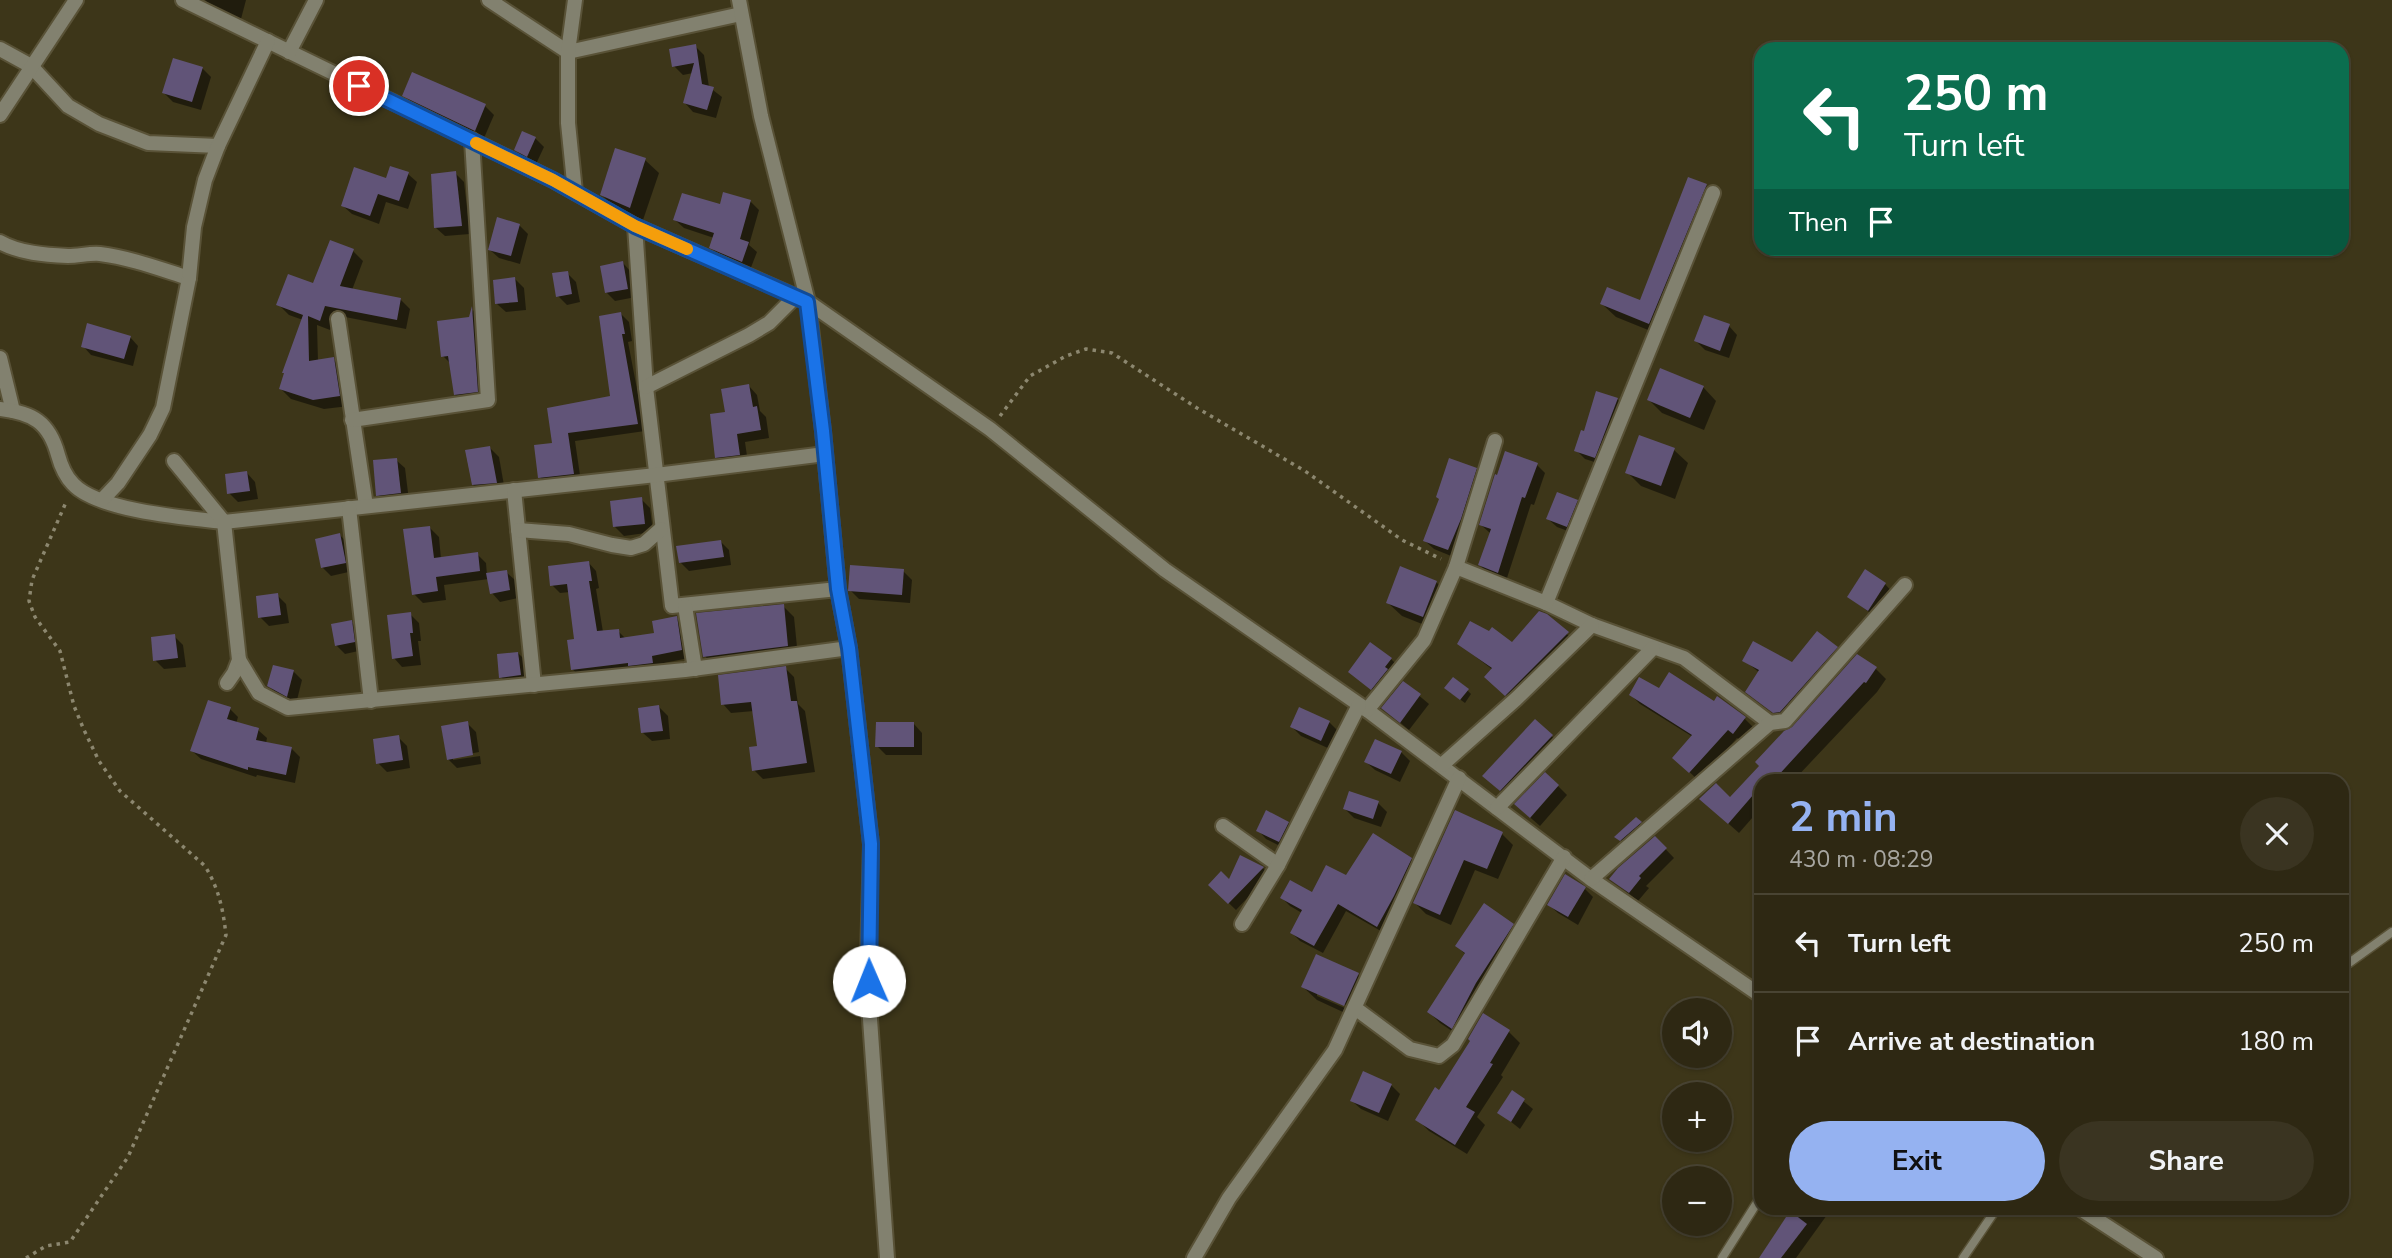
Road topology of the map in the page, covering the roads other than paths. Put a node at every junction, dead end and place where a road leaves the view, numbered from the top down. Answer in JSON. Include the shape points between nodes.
{"nodes":[{"id":1,"x":76,"y":0,"type":"edge"},
{"id":2,"x":183,"y":0,"type":"edge"},
{"id":3,"x":316,"y":0,"type":"edge"},
{"id":4,"x":489,"y":0,"type":"edge"},
{"id":5,"x":575,"y":0,"type":"edge"},
{"id":6,"x":740,"y":7,"type":"edge"},
{"id":7,"x":268,"y":41,"type":"junction"},
{"id":8,"x":0,"y":49,"type":"edge"},
{"id":9,"x":289,"y":52,"type":"junction"},
{"id":10,"x":568,"y":52,"type":"junction"},
{"id":11,"x":30,"y":66,"type":"junction"},
{"id":12,"x":0,"y":115,"type":"edge"},
{"id":13,"x":472,"y":140,"type":"junction"},
{"id":14,"x":218,"y":146,"type":"junction"},
{"id":15,"x":575,"y":192,"type":"junction"},
{"id":16,"x":1713,"y":193,"type":"dead end"},
{"id":17,"x":635,"y":226,"type":"junction"},
{"id":18,"x":0,"y":242,"type":"edge"},
{"id":19,"x":189,"y":278,"type":"junction"},
{"id":20,"x":801,"y":300,"type":"junction"},
{"id":21,"x":338,"y":318,"type":"dead end"},
{"id":22,"x":0,"y":358,"type":"edge"},
{"id":23,"x":646,"y":387,"type":"junction"},
{"id":24,"x":6,"y":410,"type":"edge"},
{"id":25,"x":352,"y":420,"type":"junction"},
{"id":26,"x":1495,"y":441,"type":"dead end"},
{"id":27,"x":825,"y":454,"type":"junction"},
{"id":28,"x":174,"y":461,"type":"dead end"},
{"id":29,"x":656,"y":475,"type":"junction"},
{"id":30,"x":514,"y":490,"type":"junction"},
{"id":31,"x":102,"y":500,"type":"junction"},
{"id":32,"x":366,"y":506,"type":"junction"},
{"id":33,"x":349,"y":508,"type":"junction"},
{"id":34,"x":224,"y":522,"type":"junction"},
{"id":35,"x":661,"y":529,"type":"junction"},
{"id":36,"x":518,"y":530,"type":"junction"},
{"id":37,"x":1456,"y":567,"type":"junction"},
{"id":38,"x":1905,"y":585,"type":"dead end"},
{"id":39,"x":838,"y":589,"type":"junction"},
{"id":40,"x":1546,"y":603,"type":"junction"},
{"id":41,"x":685,"y":606,"type":"junction"},
{"id":42,"x":1592,"y":625,"type":"junction"},
{"id":43,"x":849,"y":648,"type":"junction"},
{"id":44,"x":1653,"y":648,"type":"junction"},
{"id":45,"x":239,"y":660,"type":"junction"},
{"id":46,"x":695,"y":669,"type":"junction"},
{"id":47,"x":227,"y":683,"type":"dead end"},
{"id":48,"x":534,"y":685,"type":"junction"},
{"id":49,"x":371,"y":701,"type":"junction"},
{"id":50,"x":1363,"y":708,"type":"junction"},
{"id":51,"x":1770,"y":723,"type":"junction"},
{"id":52,"x":1442,"y":765,"type":"junction"},
{"id":53,"x":1459,"y":778,"type":"junction"},
{"id":54,"x":1497,"y":808,"type":"junction"},
{"id":55,"x":1223,"y":826,"type":"dead end"},
{"id":56,"x":1564,"y":858,"type":"junction"},
{"id":57,"x":1278,"y":865,"type":"junction"},
{"id":58,"x":1591,"y":879,"type":"junction"},
{"id":59,"x":1242,"y":924,"type":"dead end"},
{"id":60,"x":2392,"y":932,"type":"edge"},
{"id":61,"x":2349,"y":963,"type":"edge"},
{"id":62,"x":1754,"y":991,"type":"edge"},
{"id":63,"x":1355,"y":1007,"type":"junction"},
{"id":64,"x":1754,"y":1207,"type":"edge"},
{"id":65,"x":1992,"y":1215,"type":"edge"},
{"id":66,"x":2090,"y":1215,"type":"edge"},
{"id":67,"x":887,"y":1258,"type":"edge"},
{"id":68,"x":1194,"y":1258,"type":"edge"},
{"id":69,"x":1722,"y":1258,"type":"edge"},
{"id":70,"x":1963,"y":1258,"type":"edge"},
{"id":71,"x":2156,"y":1258,"type":"edge"}],
"edges":[{"from":1,"to":11,"type":"street"},
{"from":2,"to":7,"type":"street"},
{"from":3,"to":9,"type":"street"},
{"from":4,"to":10,"type":"street"},
{"from":5,"to":10,"type":"street"},
{"from":6,"to":10,"type":"street"},
{"from":6,"to":20,"type":"street"},
{"from":7,"to":9,"type":"street"},
{"from":7,"to":14,"type":"street"},
{"from":8,"to":11,"type":"street"},
{"from":9,"to":13,"type":"street"},
{"from":10,"to":15,"type":"street","via":[[568,123]]},
{"from":11,"to":12,"type":"street"},
{"from":11,"to":14,"type":"street","via":[[68,106],[99,124],[148,143]]},
{"from":13,"to":15,"type":"street"},
{"from":13,"to":25,"type":"street","via":[[488,400]]},
{"from":14,"to":19,"type":"street","via":[[194,227]]},
{"from":15,"to":17,"type":"street"},
{"from":16,"to":40,"type":"street"},
{"from":17,"to":20,"type":"street"},
{"from":17,"to":23,"type":"street"},
{"from":18,"to":19,"type":"street","via":[[32,252],[119,257]]},
{"from":19,"to":31,"type":"street","via":[[163,408],[150,435]]},
{"from":20,"to":23,"type":"street","via":[[749,335]]},
{"from":20,"to":27,"type":"street"},
{"from":20,"to":50,"type":"street","via":[[990,429],[1165,570]]},
{"from":21,"to":25,"type":"street"},
{"from":22,"to":24,"type":"street"},
{"from":23,"to":29,"type":"street"},
{"from":24,"to":31,"type":"street","via":[[45,425],[74,486]]},
{"from":25,"to":32,"type":"street"},
{"from":26,"to":37,"type":"street"},
{"from":27,"to":29,"type":"street"},
{"from":27,"to":39,"type":"street"},
{"from":28,"to":34,"type":"street"},
{"from":29,"to":30,"type":"street"},
{"from":29,"to":35,"type":"street"},
{"from":30,"to":32,"type":"street"},
{"from":30,"to":36,"type":"street"},
{"from":31,"to":34,"type":"street","via":[[156,515]]},
{"from":32,"to":33,"type":"street"},
{"from":33,"to":34,"type":"street"},
{"from":33,"to":49,"type":"street"},
{"from":34,"to":45,"type":"street"},
{"from":35,"to":36,"type":"street","via":[[644,544],[631,548],[569,534]]},
{"from":35,"to":41,"type":"street","via":[[672,606]]},
{"from":36,"to":48,"type":"street"},
{"from":37,"to":40,"type":"street"},
{"from":37,"to":50,"type":"street","via":[[1424,640]]},
{"from":38,"to":51,"type":"street","via":[[1785,721]]},
{"from":39,"to":41,"type":"street"},
{"from":39,"to":43,"type":"street"},
{"from":40,"to":42,"type":"street"},
{"from":41,"to":46,"type":"street"},
{"from":42,"to":44,"type":"street"},
{"from":42,"to":52,"type":"street"},
{"from":43,"to":46,"type":"street"},
{"from":43,"to":67,"type":"street","via":[[871,844],[869,1005]]},
{"from":44,"to":51,"type":"street","via":[[1684,658]]},
{"from":44,"to":54,"type":"street"},
{"from":45,"to":47,"type":"street"},
{"from":45,"to":49,"type":"street","via":[[259,693],[288,708]]},
{"from":46,"to":48,"type":"street"},
{"from":48,"to":49,"type":"street"},
{"from":50,"to":52,"type":"street"},
{"from":50,"to":57,"type":"street"},
{"from":51,"to":58,"type":"street"},
{"from":52,"to":53,"type":"street"},
{"from":53,"to":54,"type":"street"},
{"from":53,"to":63,"type":"street"},
{"from":54,"to":56,"type":"street"},
{"from":55,"to":57,"type":"street"},
{"from":56,"to":58,"type":"street"},
{"from":56,"to":63,"type":"street","via":[[1453,1045],[1439,1056],[1410,1049]]},
{"from":57,"to":59,"type":"street"},
{"from":58,"to":62,"type":"street"},
{"from":60,"to":61,"type":"lane"},
{"from":63,"to":68,"type":"street","via":[[1335,1051],[1229,1198]]},
{"from":64,"to":69,"type":"lane"},
{"from":65,"to":70,"type":"lane"},
{"from":66,"to":71,"type":"street"}]}
